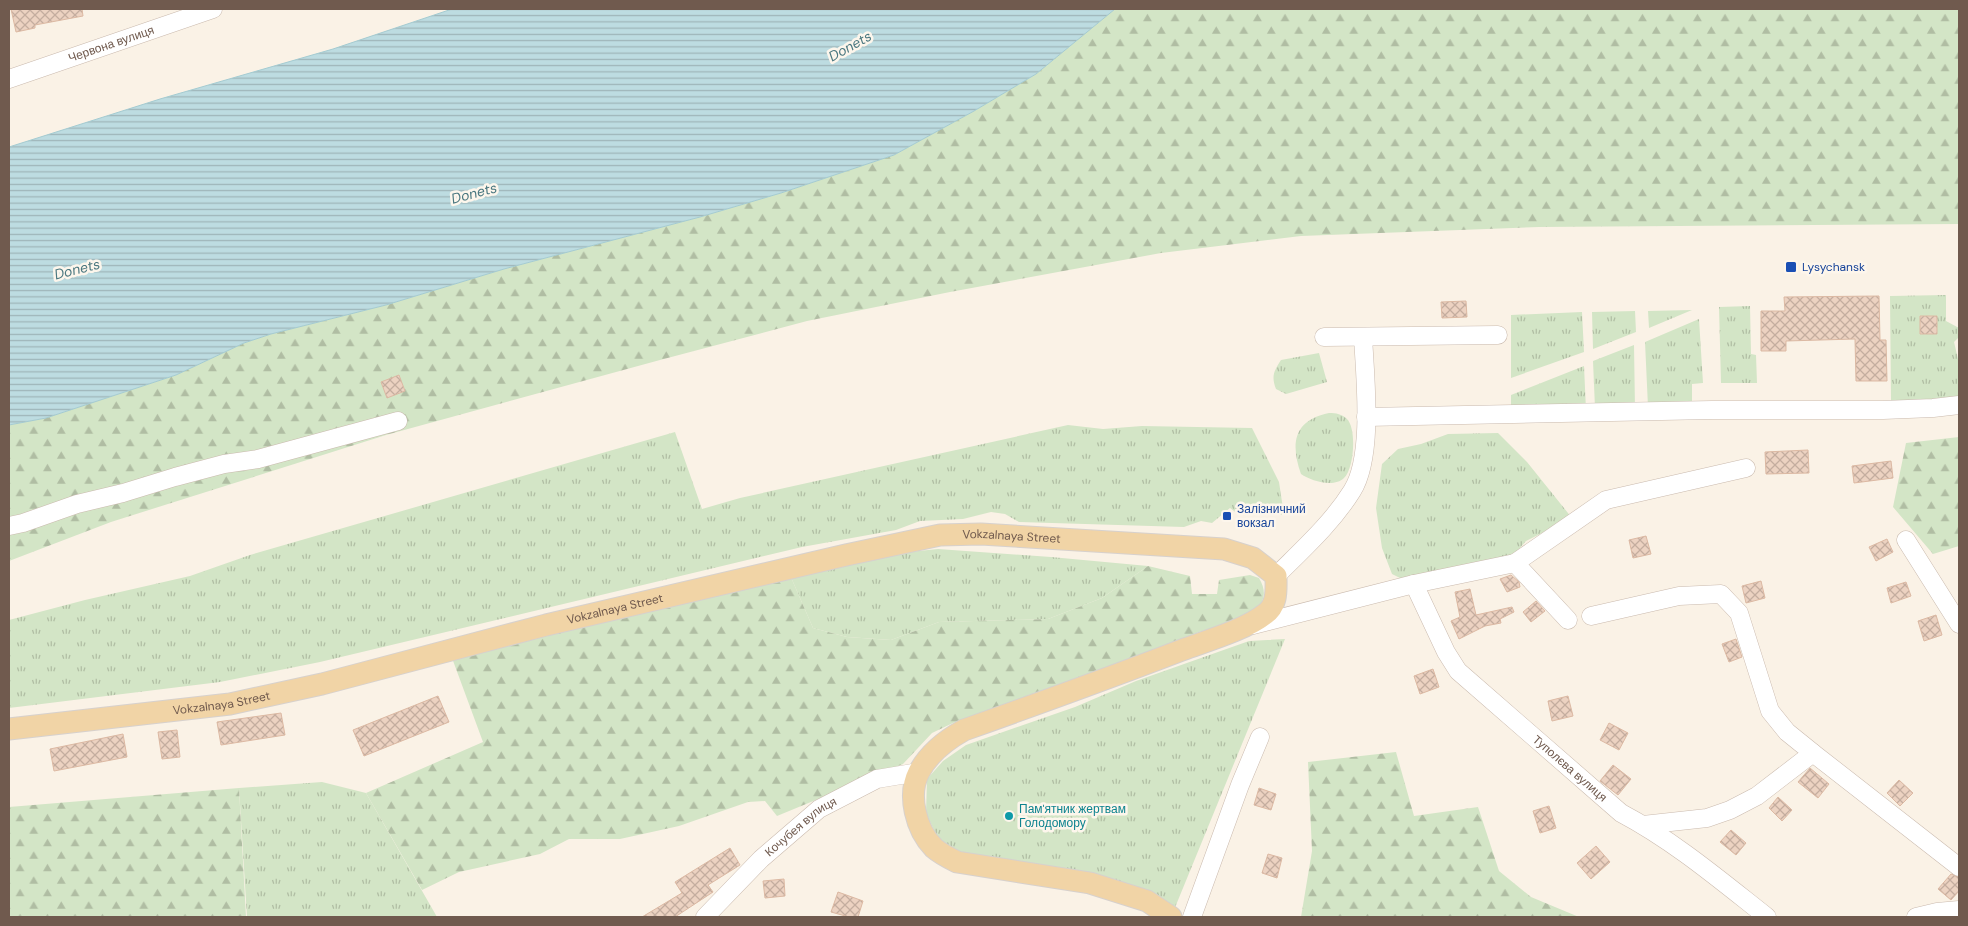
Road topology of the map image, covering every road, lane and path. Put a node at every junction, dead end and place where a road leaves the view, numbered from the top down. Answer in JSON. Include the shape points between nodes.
{"nodes":[{"id":1,"x":214,"y":9,"type":"edge"},
{"id":2,"x":9,"y":79,"type":"edge"},
{"id":3,"x":1498,"y":335,"type":"dead end"},
{"id":4,"x":1324,"y":337,"type":"dead end"},
{"id":5,"x":1363,"y":337,"type":"junction"},
{"id":6,"x":1959,"y":405,"type":"edge"},
{"id":7,"x":1366,"y":417,"type":"junction"},
{"id":8,"x":398,"y":421,"type":"dead end"},
{"id":9,"x":1746,"y":468,"type":"dead end"},
{"id":10,"x":9,"y":526,"type":"edge"},
{"id":11,"x":1906,"y":540,"type":"dead end"},
{"id":12,"x":1515,"y":562,"type":"junction"},
{"id":13,"x":1276,"y":576,"type":"junction"},
{"id":14,"x":1414,"y":584,"type":"junction"},
{"id":15,"x":1591,"y":616,"type":"dead end"},
{"id":16,"x":1568,"y":620,"type":"dead end"},
{"id":17,"x":1959,"y":624,"type":"edge"},
{"id":18,"x":1228,"y":632,"type":"junction"},
{"id":19,"x":9,"y":729,"type":"edge"},
{"id":20,"x":1260,"y":737,"type":"dead end"},
{"id":21,"x":1813,"y":753,"type":"junction"},
{"id":22,"x":919,"y":772,"type":"junction"},
{"id":23,"x":1643,"y":825,"type":"junction"},
{"id":24,"x":1959,"y":867,"type":"edge"},
{"id":25,"x":1959,"y":910,"type":"edge"},
{"id":26,"x":705,"y":917,"type":"edge"},
{"id":27,"x":1171,"y":917,"type":"edge"},
{"id":28,"x":1192,"y":917,"type":"edge"},
{"id":29,"x":1767,"y":917,"type":"edge"},
{"id":30,"x":1916,"y":917,"type":"edge"}],
"edges":[{"from":1,"to":2,"type":"street","name":"Червона вулиця"},
{"from":3,"to":5,"type":"street"},
{"from":4,"to":5,"type":"street"},
{"from":5,"to":7,"type":"street"},
{"from":6,"to":7,"type":"street","via":[[1883,410]]},
{"from":7,"to":13,"type":"street","via":[[1365,454],[1353,490],[1321,531]]},
{"from":8,"to":10,"type":"street","via":[[258,459],[175,476]]},
{"from":9,"to":12,"type":"street","via":[[1606,500]]},
{"from":11,"to":17,"type":"street"},
{"from":12,"to":14,"type":"street"},
{"from":12,"to":16,"type":"street"},
{"from":13,"to":18,"type":"main road","via":[[1276,598],[1267,613]]},
{"from":13,"to":19,"type":"main road","name":"Vokzalnaya Street","via":[[1253,558],[1224,549],[981,534],[940,535],[546,625],[322,684],[230,704]]},
{"from":14,"to":18,"type":"street"},
{"from":14,"to":23,"type":"street","name":"Туполєва вулиця","via":[[1458,671],[1620,813]]},
{"from":15,"to":21,"type":"street","via":[[1679,596],[1721,594],[1739,613],[1770,711],[1787,732]]},
{"from":18,"to":22,"type":"main road","via":[[964,730],[945,741]]},
{"from":20,"to":28,"type":"street"},
{"from":21,"to":23,"type":"street","via":[[1757,796],[1730,810],[1707,818]]},
{"from":21,"to":24,"type":"street"},
{"from":22,"to":26,"type":"street","name":"Кочубея вулиця","via":[[878,778],[819,809],[760,859]]},
{"from":22,"to":27,"type":"main road","via":[[914,786],[918,820],[933,847],[944,856],[957,862],[1090,883],[1147,902]]},
{"from":23,"to":29,"type":"street","name":"Туполєва вулиця","via":[[1691,857]]},
{"from":25,"to":30,"type":"street"}]}
